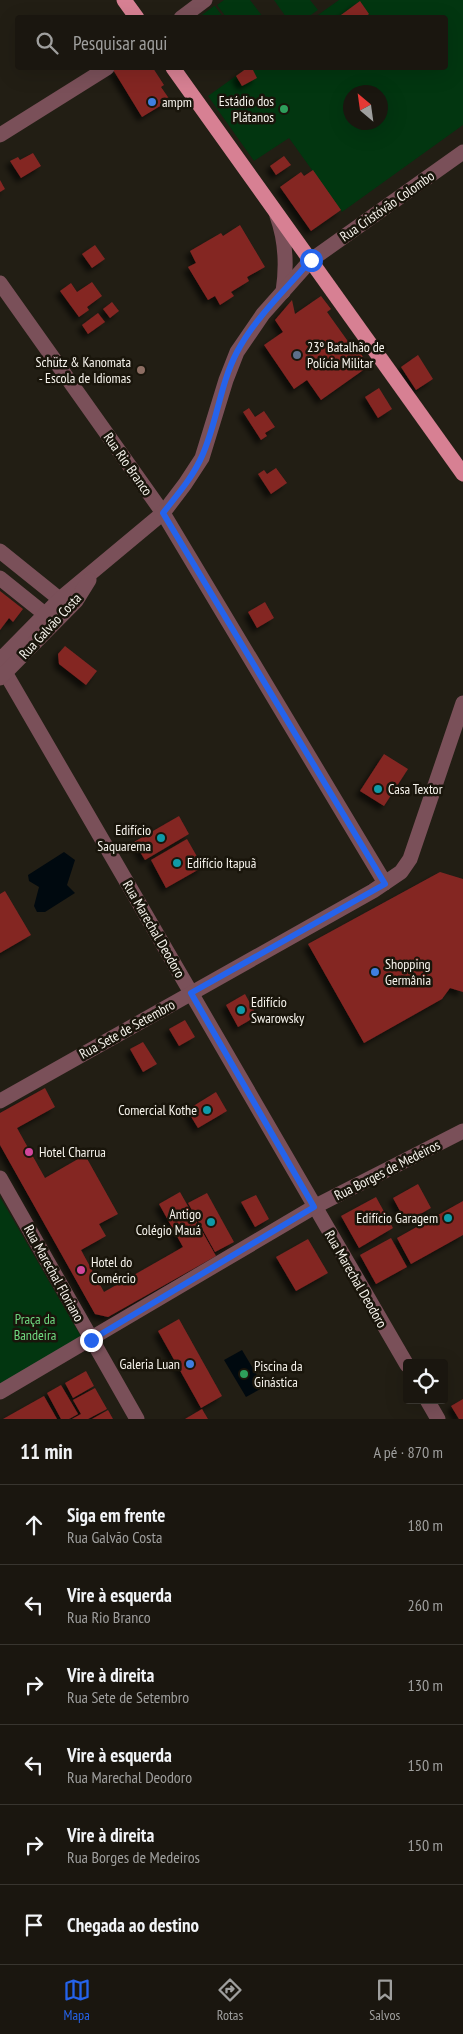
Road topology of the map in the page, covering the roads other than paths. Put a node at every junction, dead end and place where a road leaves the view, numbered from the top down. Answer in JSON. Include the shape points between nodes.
{"nodes":[{"id":1,"x":124,"y":0,"type":"edge"},
{"id":2,"x":205,"y":0,"type":"edge"},
{"id":3,"x":135,"y":15,"type":"edge"},
{"id":4,"x":185,"y":15,"type":"edge"},
{"id":5,"x":104,"y":70,"type":"edge"},
{"id":6,"x":174,"y":70,"type":"edge"},
{"id":7,"x":0,"y":135,"type":"edge"},
{"id":8,"x":463,"y":152,"type":"edge"},
{"id":9,"x":275,"y":210,"type":"junction"},
{"id":10,"x":311,"y":260,"type":"junction"},
{"id":11,"x":0,"y":283,"type":"edge"},
{"id":12,"x":283,"y":292,"type":"junction"},
{"id":13,"x":463,"y":474,"type":"edge"},
{"id":14,"x":163,"y":513,"type":"junction"},
{"id":15,"x":0,"y":551,"type":"edge"},
{"id":16,"x":0,"y":578,"type":"edge"},
{"id":17,"x":64,"y":604,"type":"junction"},
{"id":18,"x":46,"y":614,"type":"junction"},
{"id":19,"x":2,"y":670,"type":"edge"},
{"id":20,"x":463,"y":703,"type":"edge"},
{"id":21,"x":385,"y":884,"type":"junction"},
{"id":22,"x":191,"y":993,"type":"junction"},
{"id":23,"x":0,"y":1101,"type":"edge"},
{"id":24,"x":463,"y":1131,"type":"edge"},
{"id":25,"x":0,"y":1178,"type":"edge"},
{"id":26,"x":314,"y":1207,"type":"junction"},
{"id":27,"x":91,"y":1340,"type":"junction"},
{"id":28,"x":403,"y":1359,"type":"edge"},
{"id":29,"x":0,"y":1392,"type":"edge"},
{"id":30,"x":429,"y":1404,"type":"edge"},
{"id":31,"x":137,"y":1419,"type":"edge"},
{"id":32,"x":438,"y":1419,"type":"edge"}],
"edges":[{"from":1,"to":3,"type":"main road"},
{"from":2,"to":4,"type":"street"},
{"from":5,"to":7,"type":"street"},
{"from":6,"to":9,"type":"main road"},
{"from":8,"to":10,"type":"street","name":"Rua Cristóvão Colombo"},
{"from":9,"to":10,"type":"main road"},
{"from":9,"to":12,"type":"street","via":[[285,248]]},
{"from":10,"to":12,"type":"street","name":"Rua Galvão Costa"},
{"from":10,"to":13,"type":"main road"},
{"from":11,"to":14,"type":"street","name":"Rua Rio Branco"},
{"from":12,"to":14,"type":"street","name":"Rua Galvão Costa","via":[[237,352],[202,458]]},
{"from":14,"to":17,"type":"street","name":"Rua Galvão Costa","via":[[95,569]]},
{"from":14,"to":21,"type":"street","name":"Rua Rio Branco"},
{"from":15,"to":17,"type":"street"},
{"from":16,"to":18,"type":"street"},
{"from":17,"to":18,"type":"street","name":"Rua Galvão Costa"},
{"from":17,"to":19,"type":"street","name":"Rua Galvão Costa"},
{"from":18,"to":19,"type":"street","name":"Rua Galvão Costa"},
{"from":19,"to":22,"type":"street","name":"Rua Marechal Deodoro"},
{"from":20,"to":21,"type":"street","name":"Rua Sete de Setembro","via":[[410,859],[401,872]]},
{"from":21,"to":22,"type":"street","name":"Rua Sete de Setembro"},
{"from":22,"to":23,"type":"street","name":"Rua Sete de Setembro"},
{"from":22,"to":26,"type":"street","name":"Rua Marechal Deodoro"},
{"from":24,"to":26,"type":"street","name":"Rua Borges de Medeiros"},
{"from":25,"to":27,"type":"street","name":"Rua Marechal Floriano"},
{"from":26,"to":27,"type":"street","name":"Rua Borges de Medeiros"},
{"from":26,"to":28,"type":"street","name":"Rua Marechal Deodoro"},
{"from":27,"to":29,"type":"street","name":"Rua Borges de Medeiros"},
{"from":27,"to":31,"type":"street","name":"Rua Marechal Floriano"},
{"from":30,"to":32,"type":"street"}]}
